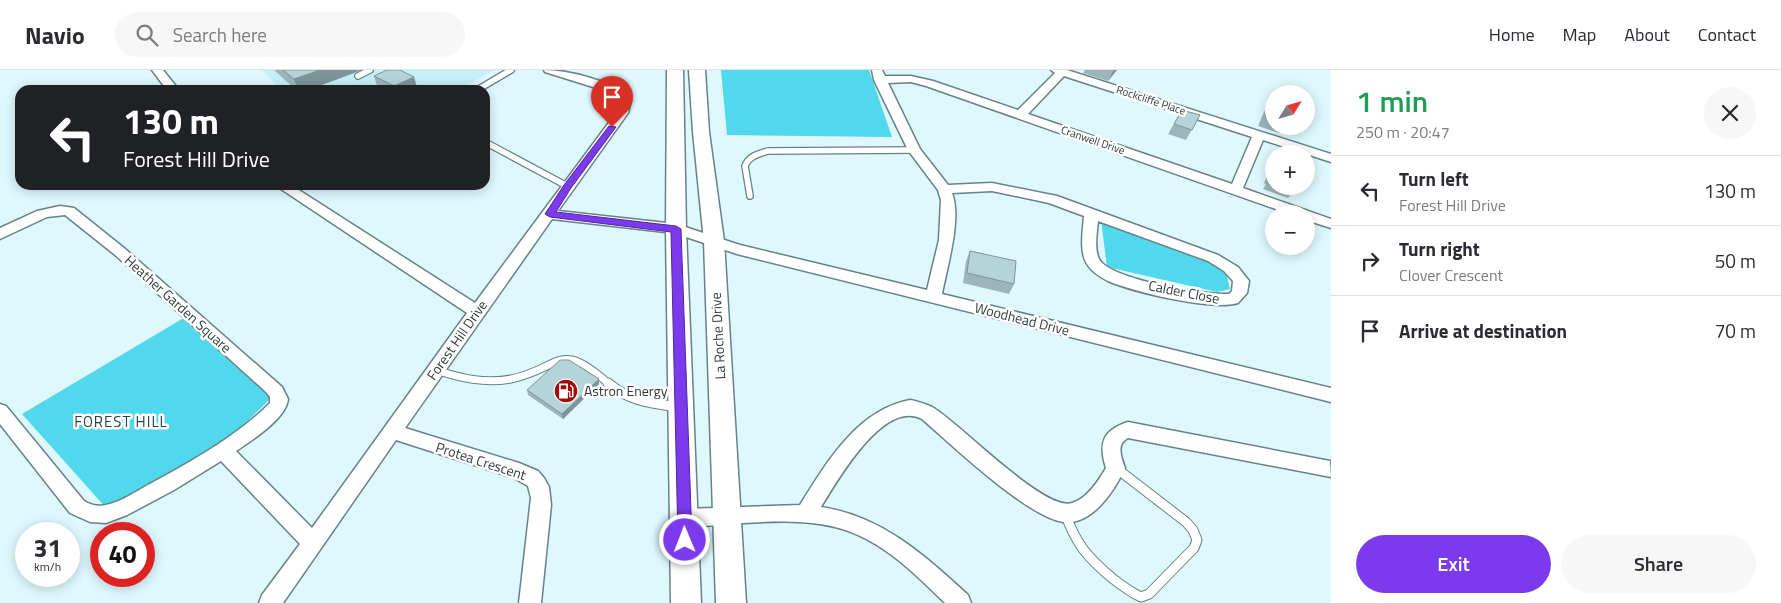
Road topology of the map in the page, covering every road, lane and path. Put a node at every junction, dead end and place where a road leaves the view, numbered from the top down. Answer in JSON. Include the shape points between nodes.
{"nodes":[{"id":1,"x":157,"y":70,"type":"edge"},
{"id":2,"x":370,"y":70,"type":"edge"},
{"id":3,"x":511,"y":70,"type":"edge"},
{"id":4,"x":549,"y":70,"type":"edge"},
{"id":5,"x":675,"y":70,"type":"edge"},
{"id":6,"x":697,"y":70,"type":"edge"},
{"id":7,"x":1059,"y":71,"type":"edge"},
{"id":8,"x":879,"y":75,"type":"edge"},
{"id":9,"x":358,"y":76,"type":"dead end"},
{"id":10,"x":168,"y":85,"type":"edge"},
{"id":11,"x":486,"y":85,"type":"edge"},
{"id":12,"x":1020,"y":115,"type":"junction"},
{"id":13,"x":1259,"y":135,"type":"junction"},
{"id":14,"x":490,"y":145,"type":"edge"},
{"id":15,"x":914,"y":150,"type":"junction"},
{"id":16,"x":1331,"y":158,"type":"edge"},
{"id":17,"x":567,"y":186,"type":"junction"},
{"id":18,"x":290,"y":190,"type":"edge"},
{"id":19,"x":944,"y":190,"type":"junction"},
{"id":20,"x":1236,"y":190,"type":"junction"},
{"id":21,"x":750,"y":196,"type":"dead end"},
{"id":22,"x":1279,"y":205,"type":"edge"},
{"id":23,"x":1091,"y":212,"type":"junction"},
{"id":24,"x":550,"y":214,"type":"junction"},
{"id":25,"x":1315,"y":218,"type":"edge"},
{"id":26,"x":1331,"y":224,"type":"edge"},
{"id":27,"x":676,"y":229,"type":"junction"},
{"id":28,"x":0,"y":234,"type":"edge"},
{"id":29,"x":714,"y":241,"type":"junction"},
{"id":30,"x":933,"y":298,"type":"junction"},
{"id":31,"x":476,"y":312,"type":"junction"},
{"id":32,"x":436,"y":370,"type":"junction"},
{"id":33,"x":1331,"y":395,"type":"edge"},
{"id":34,"x":682,"y":407,"type":"junction"},
{"id":35,"x":0,"y":410,"type":"edge"},
{"id":36,"x":393,"y":432,"type":"junction"},
{"id":37,"x":223,"y":450,"type":"junction"},
{"id":38,"x":1331,"y":457,"type":"edge"},
{"id":39,"x":1116,"y":468,"type":"junction"},
{"id":40,"x":1331,"y":470,"type":"edge"},
{"id":41,"x":1065,"y":513,"type":"junction"},
{"id":42,"x":806,"y":514,"type":"junction"},
{"id":43,"x":726,"y":517,"type":"junction"},
{"id":44,"x":685,"y":518,"type":"junction"},
{"id":45,"x":312,"y":542,"type":"junction"},
{"id":46,"x":270,"y":603,"type":"edge"},
{"id":47,"x":530,"y":603,"type":"edge"},
{"id":48,"x":686,"y":603,"type":"edge"},
{"id":49,"x":731,"y":603,"type":"edge"},
{"id":50,"x":960,"y":603,"type":"edge"}],
"edges":[{"from":1,"to":10,"type":"street"},
{"from":2,"to":9,"type":"lane"},
{"from":3,"to":11,"type":"lane"},
{"from":4,"to":17,"type":"street","name":"Forest Hill Drive","via":[[613,90],[625,100],[622,113]]},
{"from":5,"to":27,"type":"street"},
{"from":6,"to":29,"type":"street","name":"La Roche Drive"},
{"from":7,"to":12,"type":"street"},
{"from":7,"to":13,"type":"street","name":"Rockcliffe Place"},
{"from":8,"to":12,"type":"street","name":"Cranwell Drive","via":[[920,81]]},
{"from":8,"to":15,"type":"street","name":"Cranwell Drive"},
{"from":12,"to":20,"type":"street","name":"Cranwell Drive"},
{"from":13,"to":16,"type":"street","name":"Rockcliffe Place"},
{"from":13,"to":20,"type":"street"},
{"from":14,"to":17,"type":"lane"},
{"from":15,"to":19,"type":"street","name":"Cranwell Drive"},
{"from":15,"to":21,"type":"lane","via":[[768,151],[755,154],[744,166]]},
{"from":17,"to":24,"type":"street","name":"Forest Hill Drive"},
{"from":18,"to":31,"type":"street"},
{"from":19,"to":23,"type":"street","name":"Calder Close","via":[[992,187],[1052,199]]},
{"from":19,"to":30,"type":"street","name":"Cranwell Drive","via":[[949,211]]},
{"from":20,"to":22,"type":"street","name":"Cranwell Drive"},
{"from":23,"to":23,"type":"street","name":"Calder Close","via":[[1090,256],[1104,272],[1125,280],[1216,300],[1233,299],[1239,293],[1241,281],[1223,263]]},
{"from":24,"to":27,"type":"street"},
{"from":24,"to":31,"type":"street","name":"Forest Hill Drive"},
{"from":25,"to":26,"type":"street","name":"Cranwell Drive"},
{"from":27,"to":29,"type":"street"},
{"from":27,"to":34,"type":"street"},
{"from":28,"to":37,"type":"street","name":"Heather Garden Square","via":[[45,213],[70,211],[279,393],[280,401],[276,407]]},
{"from":29,"to":30,"type":"street","name":"Woodhead Drive"},
{"from":29,"to":43,"type":"street","name":"La Roche Drive"},
{"from":30,"to":33,"type":"street","name":"Woodhead Drive"},
{"from":31,"to":32,"type":"street","name":"Forest Hill Drive"},
{"from":32,"to":34,"type":"lane","via":[[480,381],[504,381],[556,361],[571,359],[592,369],[621,393],[640,402]]},
{"from":32,"to":36,"type":"street","name":"Forest Hill Drive"},
{"from":34,"to":44,"type":"street"},
{"from":35,"to":37,"type":"street","name":"Heather Garden Square","via":[[76,507],[88,513],[106,514],[126,506]]},
{"from":36,"to":45,"type":"street","name":"Forest Hill Drive"},
{"from":36,"to":47,"type":"street","name":"Protea Crescent","via":[[519,471],[536,480],[541,491],[541,505]]},
{"from":37,"to":45,"type":"street"},
{"from":38,"to":40,"type":"street"},
{"from":39,"to":40,"type":"street","via":[[1110,454],[1111,443],[1122,431],[1128,430]]},
{"from":39,"to":41,"type":"street","via":[[1109,483],[1095,499],[1078,510]]},
{"from":39,"to":41,"type":"lane","via":[[1186,522],[1197,540],[1194,548],[1149,594],[1141,597],[1132,594],[1090,561],[1074,539]]},
{"from":41,"to":42,"type":"street","via":[[1057,512],[1031,497],[928,414],[910,407],[889,413],[863,434],[835,465]]},
{"from":42,"to":43,"type":"street"},
{"from":42,"to":50,"type":"street","via":[[853,524],[877,535],[914,560]]},
{"from":43,"to":44,"type":"street"},
{"from":43,"to":49,"type":"street","name":"La Roche Drive"},
{"from":44,"to":48,"type":"street"},
{"from":45,"to":46,"type":"street","name":"Forest Hill Drive"}]}
